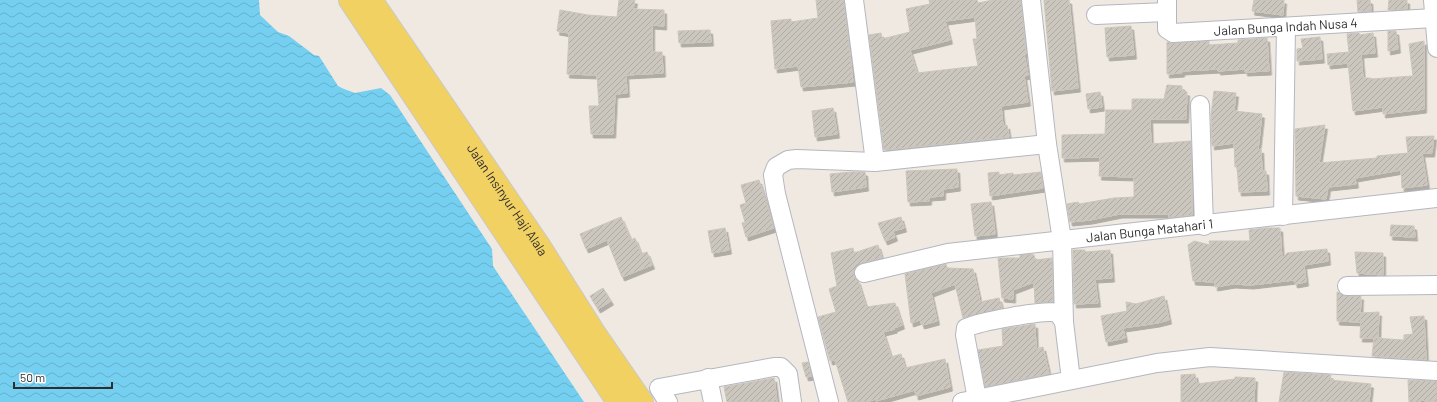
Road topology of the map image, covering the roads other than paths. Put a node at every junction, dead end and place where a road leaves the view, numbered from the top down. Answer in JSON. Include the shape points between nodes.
{"nodes":[{"id":1,"x":350,"y":0,"type":"edge"},
{"id":2,"x":371,"y":0,"type":"edge"},
{"id":3,"x":854,"y":0,"type":"edge"},
{"id":4,"x":1031,"y":0,"type":"edge"},
{"id":5,"x":1167,"y":6,"type":"edge"},
{"id":6,"x":1434,"y":9,"type":"edge"},
{"id":7,"x":1096,"y":15,"type":"dead end"},
{"id":8,"x":1286,"y":27,"type":"junction"},
{"id":9,"x":1437,"y":48,"type":"edge"},
{"id":10,"x":1200,"y":105,"type":"dead end"},
{"id":11,"x":1047,"y":144,"type":"junction"},
{"id":12,"x":875,"y":162,"type":"junction"},
{"id":13,"x":1437,"y":198,"type":"edge"},
{"id":14,"x":1283,"y":216,"type":"junction"},
{"id":15,"x":512,"y":226,"type":"junction"},
{"id":16,"x":1204,"y":226,"type":"junction"},
{"id":17,"x":1062,"y":240,"type":"junction"},
{"id":18,"x":864,"y":273,"type":"dead end"},
{"id":19,"x":1437,"y":285,"type":"edge"},
{"id":20,"x":1347,"y":286,"type":"dead end"},
{"id":21,"x":1064,"y":322,"type":"junction"},
{"id":22,"x":1437,"y":371,"type":"edge"},
{"id":23,"x":708,"y":378,"type":"junction"},
{"id":24,"x":1071,"y":380,"type":"junction"},
{"id":25,"x":663,"y":395,"type":"edge"},
{"id":26,"x":632,"y":399,"type":"edge"},
{"id":27,"x":969,"y":401,"type":"edge"},
{"id":28,"x":713,"y":402,"type":"edge"},
{"id":29,"x":792,"y":402,"type":"edge"},
{"id":30,"x":829,"y":402,"type":"edge"}],
"edges":[{"from":1,"to":15,"type":"main road","name":"Jalan Insinyur Haji Alala"},
{"from":2,"to":15,"type":"main road","name":"Jalan Insinyur Haji Alala"},
{"from":3,"to":12,"type":"street"},
{"from":4,"to":11,"type":"street"},
{"from":5,"to":7,"type":"street"},
{"from":5,"to":8,"type":"street","name":"Jalan Bunga Indah Nusa 4","via":[[1167,29],[1173,33]]},
{"from":6,"to":8,"type":"street","name":"Jalan Bunga Indah Nusa 4"},
{"from":6,"to":9,"type":"street"},
{"from":8,"to":14,"type":"street"},
{"from":10,"to":16,"type":"street"},
{"from":11,"to":12,"type":"street"},
{"from":11,"to":17,"type":"street"},
{"from":12,"to":30,"type":"street","via":[[797,159],[781,163],[773,172],[788,246]]},
{"from":13,"to":14,"type":"street","name":"Jalan Bunga Matahari 1"},
{"from":14,"to":16,"type":"street","name":"Jalan Bunga Matahari 1"},
{"from":15,"to":26,"type":"main road","name":"Jalan Insinyur Haji Alala","via":[[538,244]]},
{"from":15,"to":26,"type":"main road","name":"Jalan Insinyur Haji Alala","via":[[518,254]]},
{"from":16,"to":17,"type":"street","name":"Jalan Bunga Matahari 1"},
{"from":17,"to":18,"type":"street","name":"Jalan Bunga Matahari 1","via":[[948,253]]},
{"from":17,"to":21,"type":"street"},
{"from":19,"to":20,"type":"street"},
{"from":21,"to":24,"type":"street"},
{"from":21,"to":27,"type":"street","via":[[1058,313],[1049,311],[966,328]]},
{"from":22,"to":24,"type":"street","via":[[1210,357],[1157,363]]},
{"from":23,"to":25,"type":"street"},
{"from":23,"to":28,"type":"street"},
{"from":23,"to":29,"type":"street","via":[[781,367],[788,374]]},
{"from":24,"to":27,"type":"street"},
{"from":25,"to":26,"type":"street"}]}
